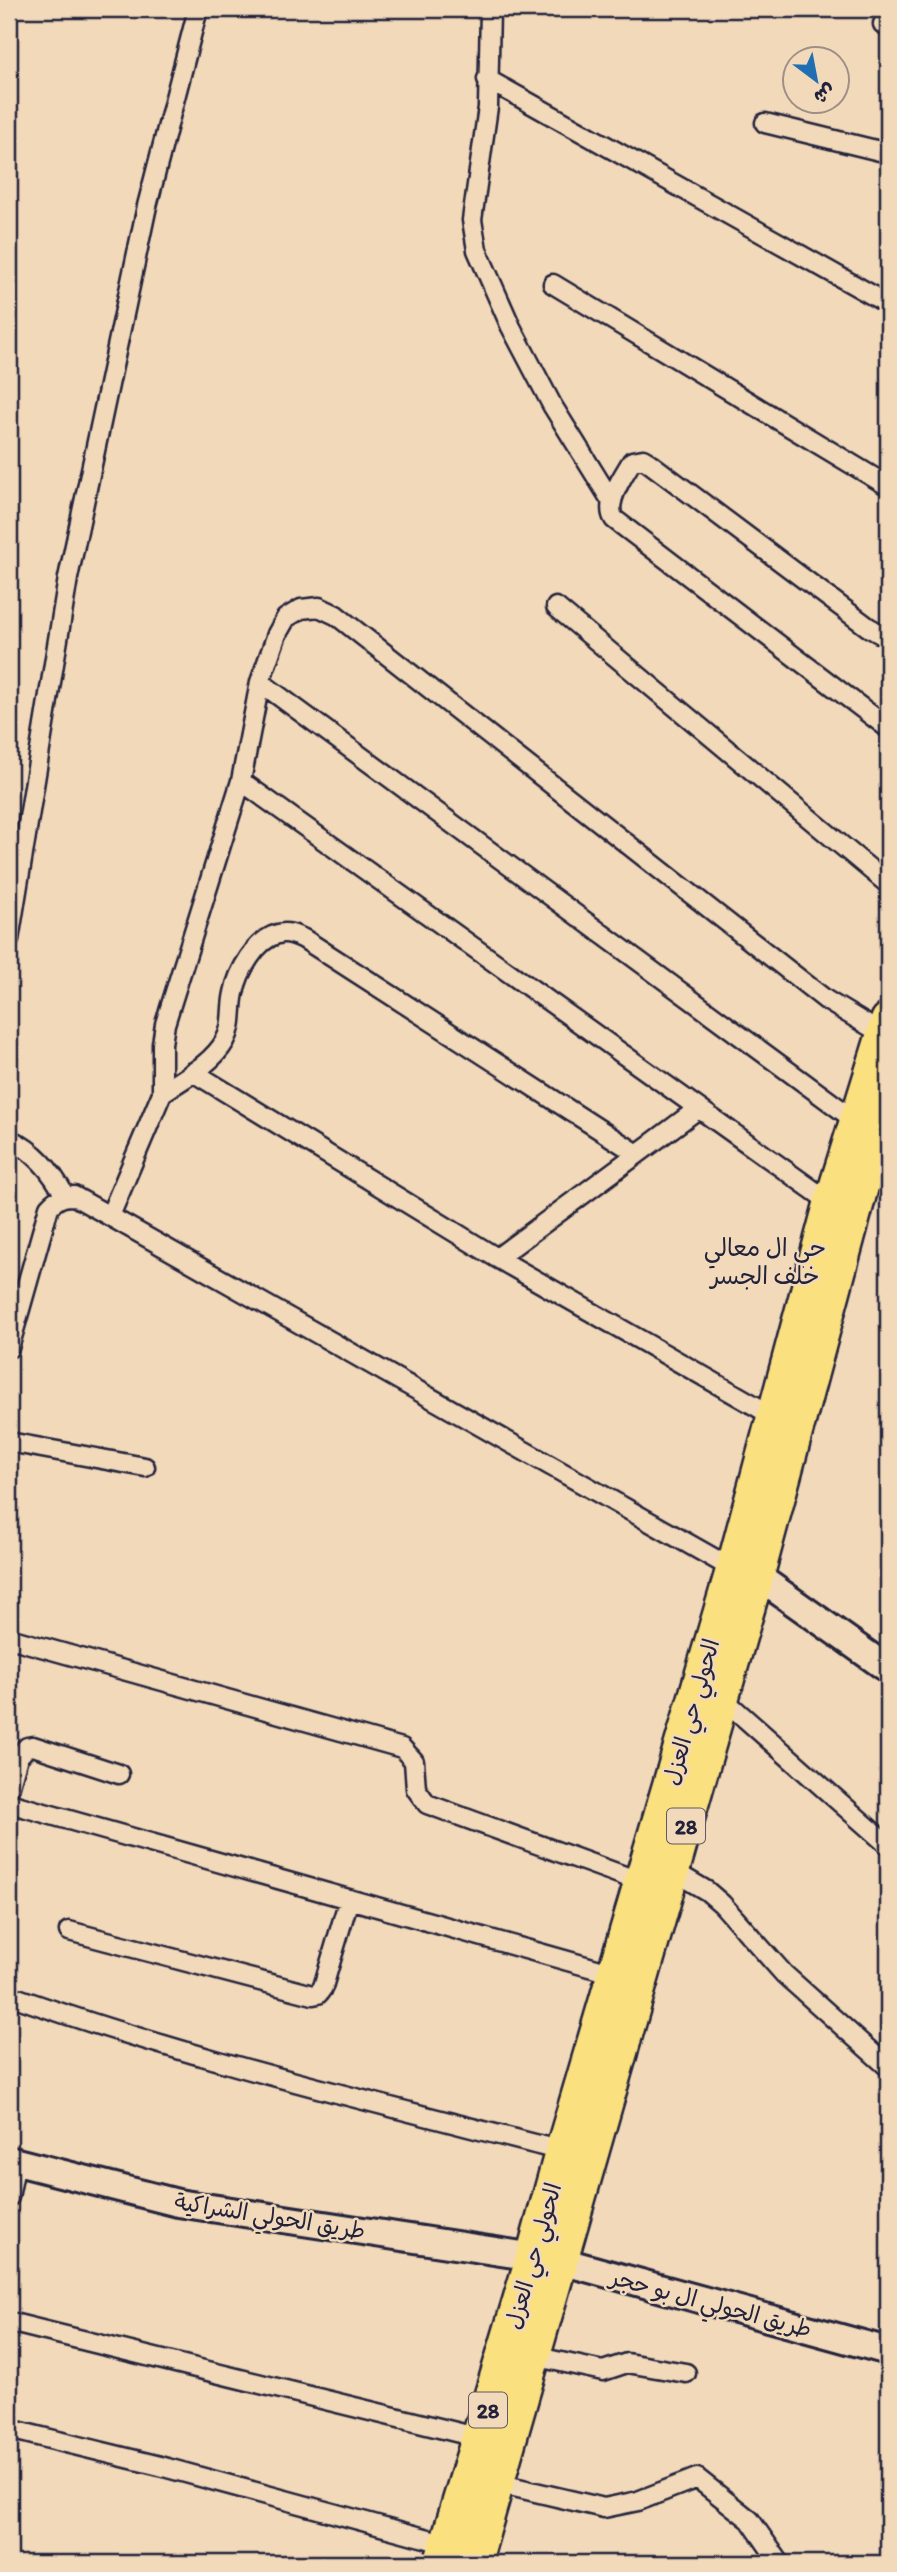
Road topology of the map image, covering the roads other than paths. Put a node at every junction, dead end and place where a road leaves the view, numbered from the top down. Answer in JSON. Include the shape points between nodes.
{"nodes":[{"id":1,"x":198,"y":9,"type":"edge"},
{"id":2,"x":490,"y":9,"type":"edge"},
{"id":3,"x":487,"y":79,"type":"junction"},
{"id":4,"x":765,"y":123,"type":"dead end"},
{"id":5,"x":888,"y":153,"type":"edge"},
{"id":6,"x":553,"y":284,"type":"dead end"},
{"id":7,"x":888,"y":304,"type":"edge"},
{"id":8,"x":888,"y":486,"type":"edge"},
{"id":9,"x":611,"y":502,"type":"junction"},
{"id":10,"x":556,"y":607,"type":"dead end"},
{"id":11,"x":888,"y":638,"type":"edge"},
{"id":12,"x":260,"y":682,"type":"junction"},
{"id":13,"x":888,"y":728,"type":"edge"},
{"id":14,"x":241,"y":781,"type":"junction"},
{"id":15,"x":888,"y":884,"type":"edge"},
{"id":16,"x":9,"y":940,"type":"edge"},
{"id":17,"x":886,"y":1028,"type":"edge"},
{"id":18,"x":193,"y":1072,"type":"junction"},
{"id":19,"x":888,"y":1086,"type":"edge"},
{"id":20,"x":162,"y":1093,"type":"junction"},
{"id":21,"x":698,"y":1109,"type":"junction"},
{"id":22,"x":856,"y":1121,"type":"junction"},
{"id":23,"x":9,"y":1139,"type":"edge"},
{"id":24,"x":636,"y":1153,"type":"junction"},
{"id":25,"x":65,"y":1196,"type":"junction"},
{"id":26,"x":831,"y":1203,"type":"junction"},
{"id":27,"x":110,"y":1216,"type":"junction"},
{"id":28,"x":497,"y":1258,"type":"junction"},
{"id":29,"x":9,"y":1348,"type":"edge"},
{"id":30,"x":773,"y":1416,"type":"junction"},
{"id":31,"x":9,"y":1442,"type":"edge"},
{"id":32,"x":145,"y":1467,"type":"dead end"},
{"id":33,"x":745,"y":1573,"type":"junction"},
{"id":34,"x":9,"y":1638,"type":"edge"},
{"id":35,"x":888,"y":1669,"type":"edge"},
{"id":36,"x":722,"y":1699,"type":"junction"},
{"id":37,"x":119,"y":1774,"type":"dead end"},
{"id":38,"x":9,"y":1788,"type":"edge"},
{"id":39,"x":9,"y":1803,"type":"edge"},
{"id":40,"x":888,"y":1845,"type":"edge"},
{"id":41,"x":673,"y":1871,"type":"junction"},
{"id":42,"x":640,"y":1882,"type":"junction"},
{"id":43,"x":349,"y":1899,"type":"junction"},
{"id":44,"x":69,"y":1931,"type":"dead end"},
{"id":45,"x":614,"y":1974,"type":"junction"},
{"id":46,"x":9,"y":1995,"type":"edge"},
{"id":47,"x":888,"y":2067,"type":"edge"},
{"id":48,"x":562,"y":2151,"type":"junction"},
{"id":49,"x":13,"y":2161,"type":"edge"},
{"id":50,"x":9,"y":2197,"type":"edge"},
{"id":51,"x":547,"y":2259,"type":"junction"},
{"id":52,"x":9,"y":2322,"type":"edge"},
{"id":53,"x":888,"y":2351,"type":"edge"},
{"id":54,"x":533,"y":2356,"type":"junction"},
{"id":55,"x":686,"y":2373,"type":"dead end"},
{"id":56,"x":9,"y":2429,"type":"edge"},
{"id":57,"x":480,"y":2438,"type":"junction"},
{"id":58,"x":497,"y":2483,"type":"junction"},
{"id":59,"x":444,"y":2554,"type":"edge"},
{"id":60,"x":474,"y":2563,"type":"edge"},
{"id":61,"x":780,"y":2563,"type":"edge"}],
"edges":[{"from":1,"to":16,"type":"street","via":[[147,206],[68,578]]},
{"from":2,"to":3,"type":"street"},
{"from":3,"to":7,"type":"street"},
{"from":3,"to":9,"type":"street","via":[[488,107],[472,220],[477,250],[546,394]]},
{"from":4,"to":5,"type":"street"},
{"from":6,"to":8,"type":"street"},
{"from":9,"to":11,"type":"street","via":[[632,461],[643,459]]},
{"from":9,"to":13,"type":"street","via":[[614,519]]},
{"from":10,"to":15,"type":"street"},
{"from":12,"to":14,"type":"street"},
{"from":12,"to":17,"type":"street","via":[[286,618],[301,608],[319,607],[336,615],[827,1000]]},
{"from":12,"to":22,"type":"street"},
{"from":14,"to":20,"type":"street","via":[[165,1024]]},
{"from":14,"to":21,"type":"street"},
{"from":17,"to":22,"type":"highway","name":"الحولي حي العزل","number":"28"},
{"from":18,"to":20,"type":"street"},
{"from":18,"to":24,"type":"street","via":[[214,1057],[226,1040],[234,990],[246,964],[266,939],[292,933]]},
{"from":18,"to":28,"type":"street"},
{"from":19,"to":33,"type":"highway","name":"الحولي حي العزل","number":"28"},
{"from":20,"to":27,"type":"street"},
{"from":21,"to":24,"type":"street"},
{"from":21,"to":26,"type":"street"},
{"from":22,"to":26,"type":"highway","name":"الحولي حي العزل","number":"28"},
{"from":23,"to":25,"type":"street","via":[[33,1152]]},
{"from":24,"to":28,"type":"street"},
{"from":25,"to":27,"type":"street","via":[[74,1196]]},
{"from":25,"to":29,"type":"street","via":[[56,1199],[46,1216]]},
{"from":26,"to":30,"type":"highway","name":"الحولي حي العزل","number":"28"},
{"from":27,"to":33,"type":"street"},
{"from":28,"to":30,"type":"street"},
{"from":30,"to":33,"type":"highway","name":"الحولي حي العزل","number":"28"},
{"from":31,"to":32,"type":"street"},
{"from":33,"to":35,"type":"street"},
{"from":33,"to":36,"type":"highway","name":"الحولي حي العزل","number":"28"},
{"from":33,"to":42,"type":"highway","name":"الحولي حي العزل","number":"28"},
{"from":34,"to":42,"type":"street","via":[[402,1748],[414,1761],[416,1789],[427,1804]]},
{"from":36,"to":40,"type":"street"},
{"from":36,"to":41,"type":"highway","name":"الحولي حي العزل","number":"28"},
{"from":37,"to":38,"type":"street","via":[[33,1746],[18,1756]]},
{"from":39,"to":43,"type":"street"},
{"from":41,"to":47,"type":"street","via":[[722,1904],[784,1974]]},
{"from":41,"to":51,"type":"highway","name":"الحولي حي العزل","number":"28"},
{"from":42,"to":45,"type":"highway","name":"الحولي حي العزل","number":"28"},
{"from":43,"to":44,"type":"street","via":[[323,1987],[313,1995]]},
{"from":43,"to":45,"type":"street"},
{"from":45,"to":48,"type":"highway","name":"الحولي حي العزل","number":"28"},
{"from":46,"to":48,"type":"street","via":[[190,2053]]},
{"from":48,"to":51,"type":"highway","name":"الحولي حي العزل","number":"28"},
{"from":49,"to":50,"type":"street"},
{"from":49,"to":51,"type":"street","name":"طريق الحولي الشراكية","via":[[178,2203]]},
{"from":51,"to":53,"type":"street","name":"طريق الحولي ال بو حجر"},
{"from":51,"to":54,"type":"highway","name":"الحولي حي العزل","number":"28"},
{"from":51,"to":57,"type":"highway","name":"الحولي حي العزل","number":"28"},
{"from":52,"to":57,"type":"street"},
{"from":54,"to":55,"type":"street","via":[[603,2371],[627,2363]]},
{"from":54,"to":58,"type":"highway","name":"الحولي حي العزل","number":"28"},
{"from":56,"to":59,"type":"street","via":[[160,2466]]},
{"from":57,"to":59,"type":"highway","name":"الحولي حي العزل","number":"28"},
{"from":58,"to":60,"type":"highway","name":"الحولي حي العزل","number":"28"},
{"from":58,"to":61,"type":"street","via":[[604,2508],[638,2501],[697,2478],[750,2520]]}]}
